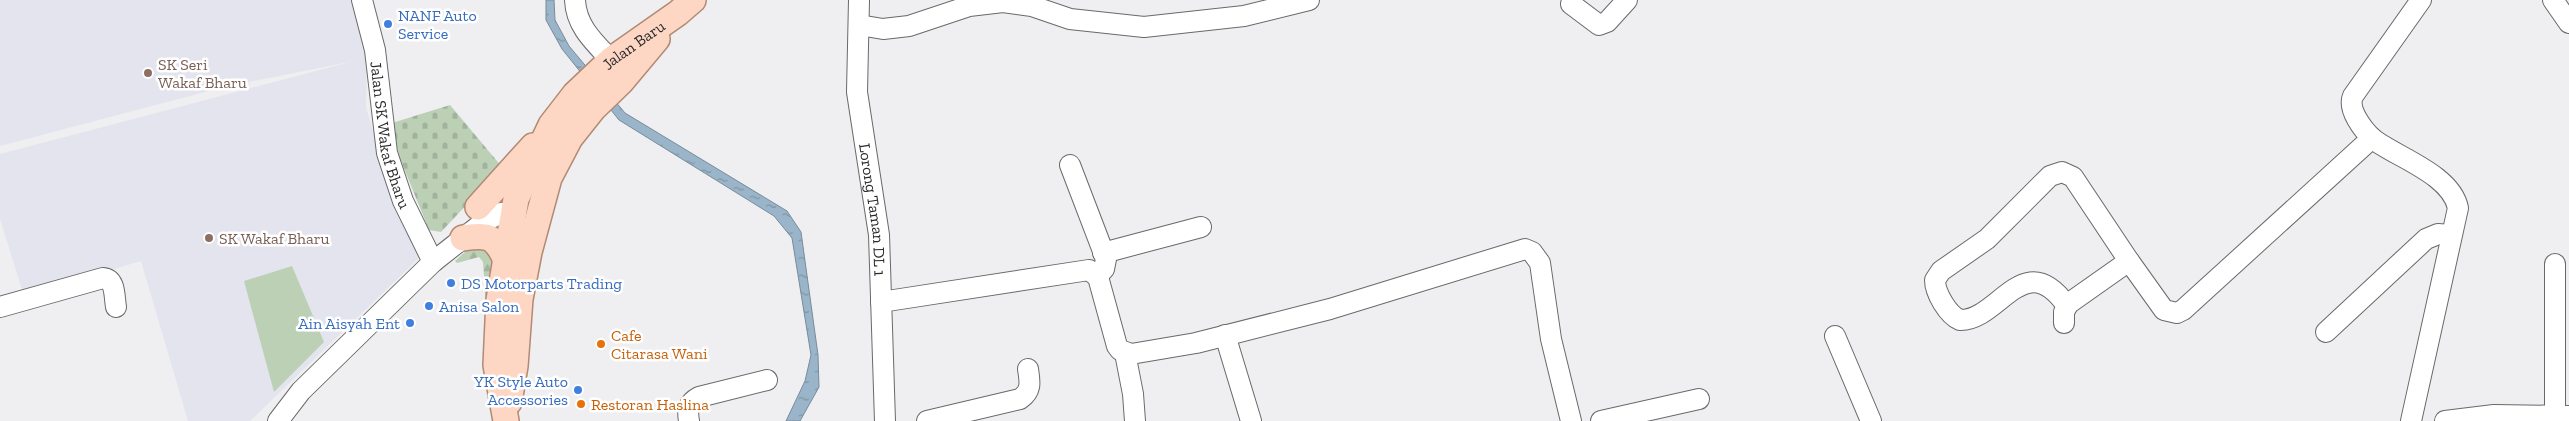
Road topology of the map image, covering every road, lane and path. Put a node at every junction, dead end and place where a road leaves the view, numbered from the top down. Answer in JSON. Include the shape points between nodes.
{"nodes":[{"id":1,"x":362,"y":0,"type":"edge"},
{"id":2,"x":575,"y":0,"type":"edge"},
{"id":3,"x":859,"y":0,"type":"edge"},
{"id":4,"x":1309,"y":0,"type":"edge"},
{"id":5,"x":1627,"y":0,"type":"edge"},
{"id":6,"x":2421,"y":0,"type":"edge"},
{"id":7,"x":2553,"y":0,"type":"edge"},
{"id":8,"x":1571,"y":4,"type":"dead end"},
{"id":9,"x":686,"y":7,"type":"edge"},
{"id":10,"x":1243,"y":8,"type":"edge"},
{"id":11,"x":2569,"y":23,"type":"edge"},
{"id":12,"x":859,"y":25,"type":"junction"},
{"id":13,"x":611,"y":60,"type":"junction"},
{"id":14,"x":551,"y":125,"type":"junction"},
{"id":15,"x":2372,"y":138,"type":"junction"},
{"id":16,"x":1070,"y":165,"type":"dead end"},
{"id":17,"x":549,"y":178,"type":"junction"},
{"id":18,"x":478,"y":207,"type":"junction"},
{"id":19,"x":518,"y":207,"type":"junction"},
{"id":20,"x":1201,"y":227,"type":"dead end"},
{"id":21,"x":2451,"y":235,"type":"junction"},
{"id":22,"x":464,"y":238,"type":"junction"},
{"id":23,"x":529,"y":252,"type":"junction"},
{"id":24,"x":1103,"y":253,"type":"junction"},
{"id":25,"x":505,"y":258,"type":"junction"},
{"id":26,"x":2129,"y":261,"type":"junction"},
{"id":27,"x":433,"y":262,"type":"junction"},
{"id":28,"x":2555,"y":264,"type":"dead end"},
{"id":29,"x":1097,"y":276,"type":"junction"},
{"id":30,"x":881,"y":302,"type":"junction"},
{"id":31,"x":0,"y":307,"type":"edge"},
{"id":32,"x":116,"y":307,"type":"dead end"},
{"id":33,"x":2326,"y":332,"type":"dead end"},
{"id":34,"x":1225,"y":335,"type":"junction"},
{"id":35,"x":1835,"y":336,"type":"dead end"},
{"id":36,"x":1125,"y":353,"type":"junction"},
{"id":37,"x":1028,"y":369,"type":"dead end"},
{"id":38,"x":767,"y":380,"type":"dead end"},
{"id":39,"x":1699,"y":400,"type":"dead end"},
{"id":40,"x":1654,"y":415,"type":"edge"},
{"id":41,"x":2562,"y":416,"type":"edge"},
{"id":42,"x":506,"y":420,"type":"edge"},
{"id":43,"x":278,"y":421,"type":"edge"},
{"id":44,"x":689,"y":421,"type":"edge"},
{"id":45,"x":885,"y":421,"type":"edge"},
{"id":46,"x":927,"y":421,"type":"edge"},
{"id":47,"x":1135,"y":421,"type":"edge"},
{"id":48,"x":1251,"y":421,"type":"edge"},
{"id":49,"x":1571,"y":421,"type":"edge"},
{"id":50,"x":1601,"y":421,"type":"edge"},
{"id":51,"x":1871,"y":421,"type":"edge"},
{"id":52,"x":2411,"y":421,"type":"edge"},
{"id":53,"x":2446,"y":421,"type":"edge"}],
"edges":[{"from":1,"to":27,"type":"street","name":"Jalan SK Wakaf Bharu","via":[[375,50],[387,153],[403,201]]},
{"from":2,"to":13,"type":"street","via":[[576,14],[584,30]]},
{"from":3,"to":12,"type":"street","name":"Lorong Taman DL 1"},
{"from":4,"to":10,"type":"street"},
{"from":5,"to":8,"type":"street","via":[[1607,22],[1599,25]]},
{"from":6,"to":15,"type":"street","via":[[2352,99],[2352,111]]},
{"from":7,"to":11,"type":"street"},
{"from":9,"to":13,"type":"main road","name":"Jalan Baru"},
{"from":9,"to":17,"type":"main road","name":"Jalan Baru","via":[[587,116],[558,157]]},
{"from":10,"to":12,"type":"street","via":[[1144,27],[1070,19],[1032,6],[1003,2],[970,6],[909,26],[883,30]]},
{"from":12,"to":30,"type":"street","name":"Lorong Taman DL 1","via":[[857,92],[879,235]]},
{"from":13,"to":14,"type":"main road","name":"Jalan Baru","via":[[574,94]]},
{"from":14,"to":18,"type":"main road"},
{"from":14,"to":19,"type":"main road","name":"Jalan Baru"},
{"from":15,"to":21,"type":"street","via":[[2419,165],[2441,182],[2457,204],[2458,213]]},
{"from":15,"to":26,"type":"street","via":[[2177,313],[2164,310]]},
{"from":16,"to":24,"type":"street"},
{"from":17,"to":19,"type":"main road"},
{"from":17,"to":23,"type":"main road","name":"Jalan Baru"},
{"from":18,"to":19,"type":"street","via":[[491,201]]},
{"from":18,"to":27,"type":"street","via":[[455,230]]},
{"from":19,"to":22,"type":"street","via":[[485,221]]},
{"from":19,"to":23,"type":"main road"},
{"from":19,"to":25,"type":"main road","name":"Jalan Baru"},
{"from":20,"to":24,"type":"street"},
{"from":21,"to":33,"type":"street","via":[[2438,234],[2426,239]]},
{"from":21,"to":52,"type":"street"},
{"from":22,"to":25,"type":"main road","via":[[479,235],[491,238],[499,245]]},
{"from":22,"to":27,"type":"street"},
{"from":23,"to":42,"type":"main road","name":"Jalan Baru","via":[[520,299],[515,366]]},
{"from":24,"to":29,"type":"street","via":[[1106,259],[1104,269]]},
{"from":25,"to":42,"type":"main road","name":"Jalan Baru","via":[[496,365]]},
{"from":26,"to":26,"type":"street","via":[[2073,177],[2062,172],[2050,176],[1987,239],[1941,271],[1935,280],[1946,306],[1960,320],[1971,318],[2023,284],[2032,282],[2056,292],[2065,314]]},
{"from":27,"to":43,"type":"street","via":[[301,391]]},
{"from":28,"to":41,"type":"street"},
{"from":29,"to":30,"type":"street","via":[[1083,270]]},
{"from":29,"to":36,"type":"street","via":[[1117,346]]},
{"from":30,"to":45,"type":"street","name":"Lorong Taman DL 1"},
{"from":31,"to":32,"type":"street","via":[[103,278],[112,282]]},
{"from":34,"to":36,"type":"street","via":[[1196,343]]},
{"from":34,"to":48,"type":"street"},
{"from":34,"to":49,"type":"street","via":[[1330,309],[1525,249],[1540,262],[1551,340]]},
{"from":35,"to":51,"type":"street"},
{"from":36,"to":47,"type":"street"},
{"from":37,"to":46,"type":"street","via":[[1030,385],[1020,399]]},
{"from":38,"to":44,"type":"street","via":[[692,400],[688,407]]},
{"from":39,"to":40,"type":"street"},
{"from":40,"to":50,"type":"street"},
{"from":41,"to":53,"type":"street","via":[[2494,415]]}]}
